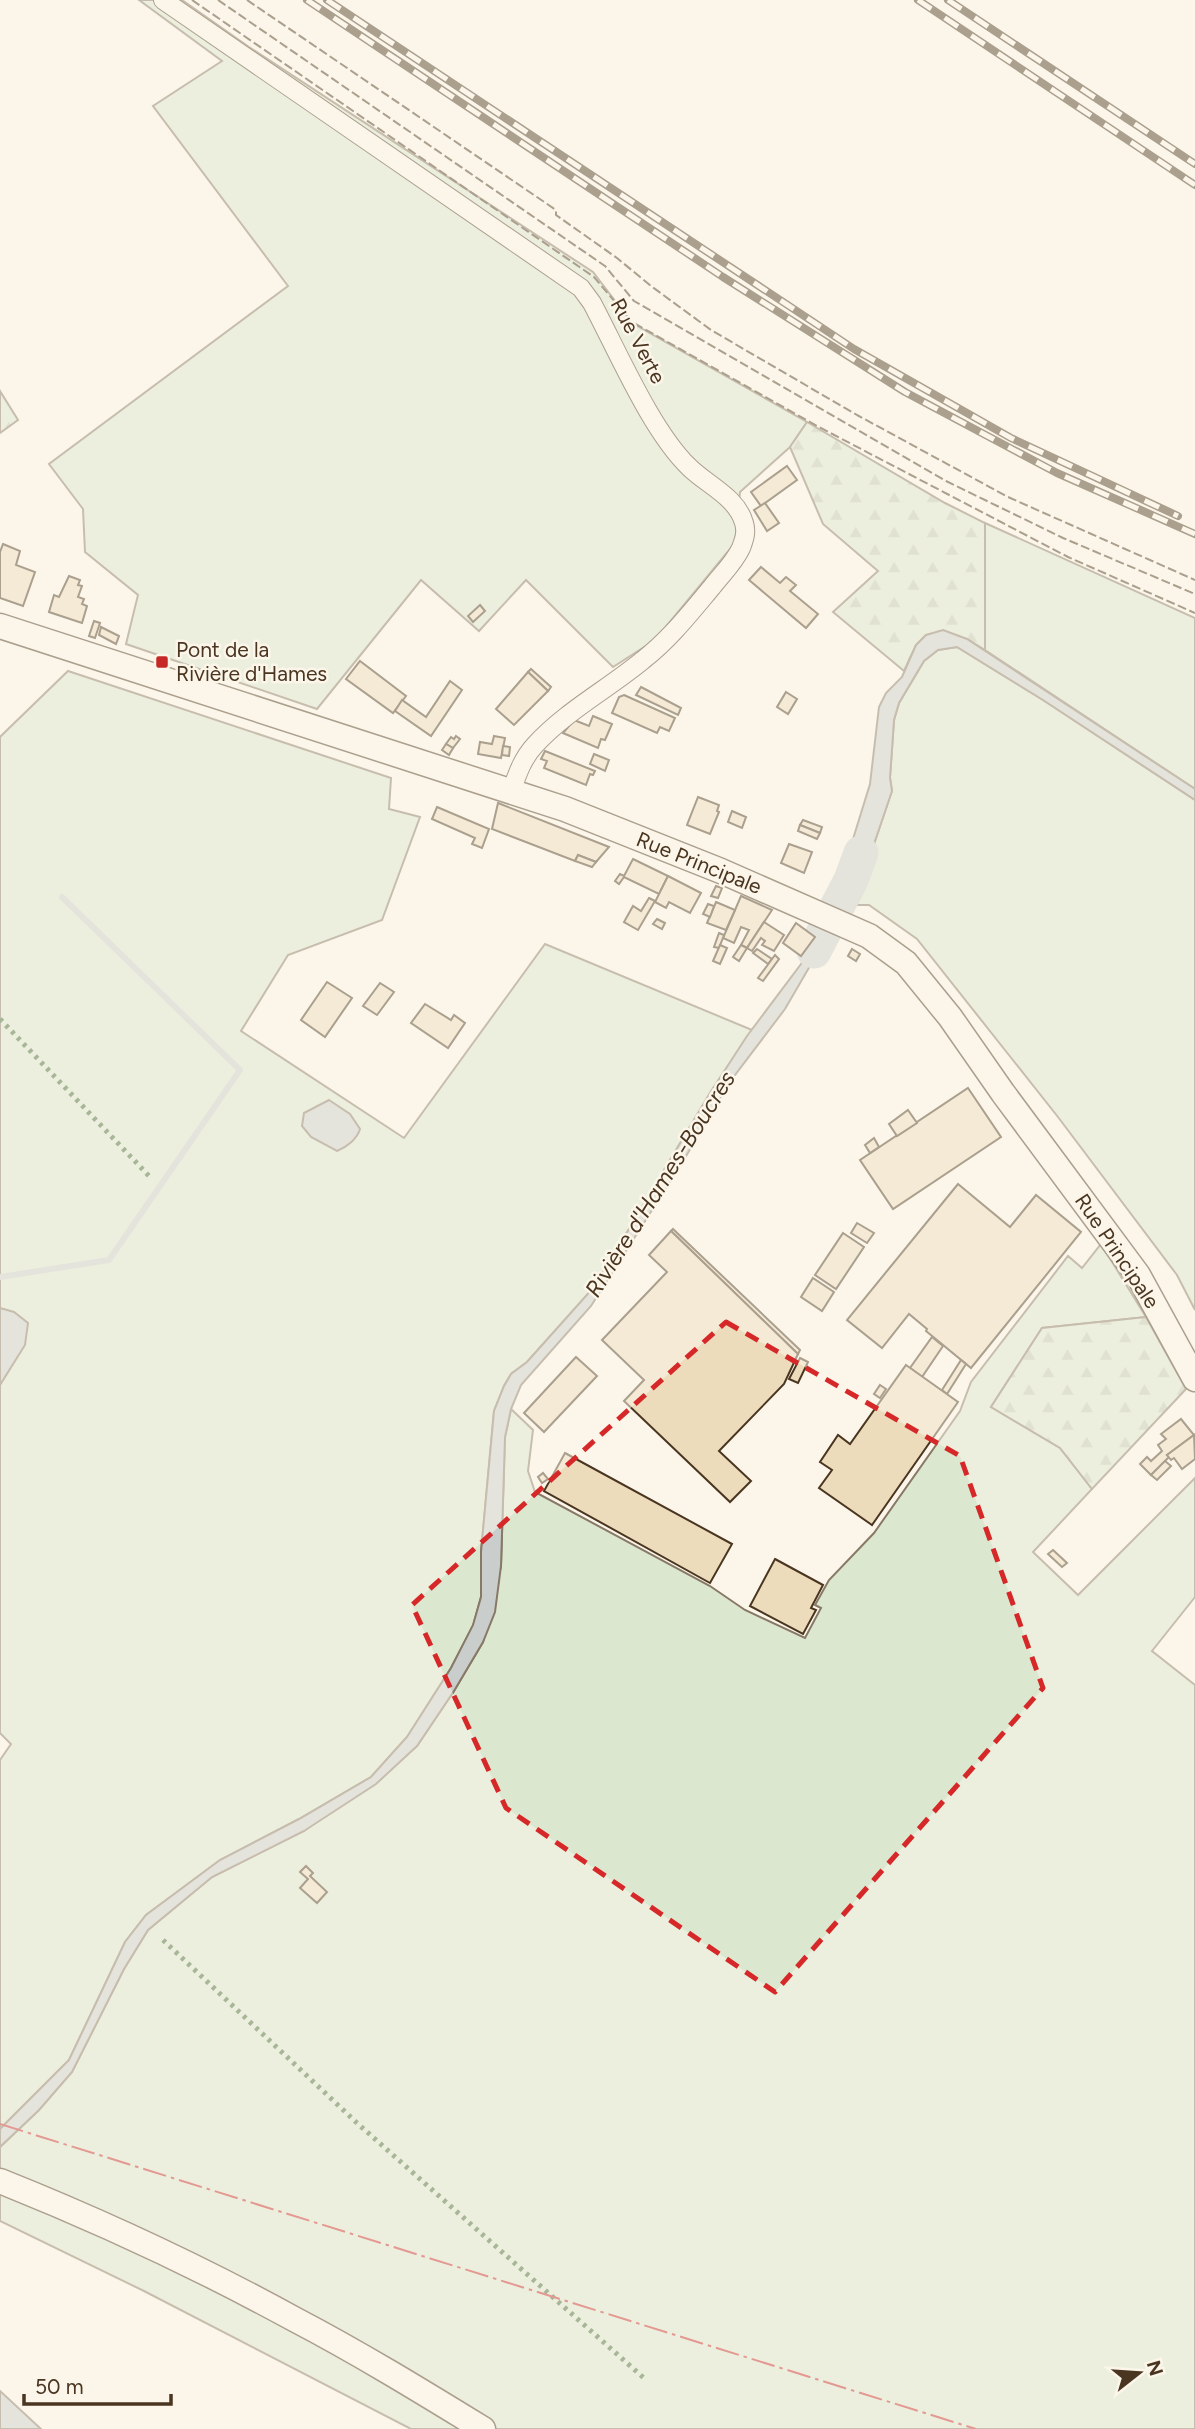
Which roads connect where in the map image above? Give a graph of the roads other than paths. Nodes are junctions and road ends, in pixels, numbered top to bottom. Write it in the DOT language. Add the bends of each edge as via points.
graph roads {
  1 [pos="163,0"];
  2 [pos="0,626"];
  3 [pos="512,792"];
  4 [pos="1195,1379"];
  5 [pos="0,2181"];
  6 [pos="483,2429"];
  1 -- 3 [label="street, Rue Verte" via="581,288 673,449 741,515 745,536 734,560 655,650 537,743 520,766"];
  2 -- 3 [label="street, Rue Principale"];
  3 -- 4 [label="street, Rue Principale" via="816,911 857,929 906,963 1138,1275"];
  5 -- 6 [label="street" via="236,2288"];
}
